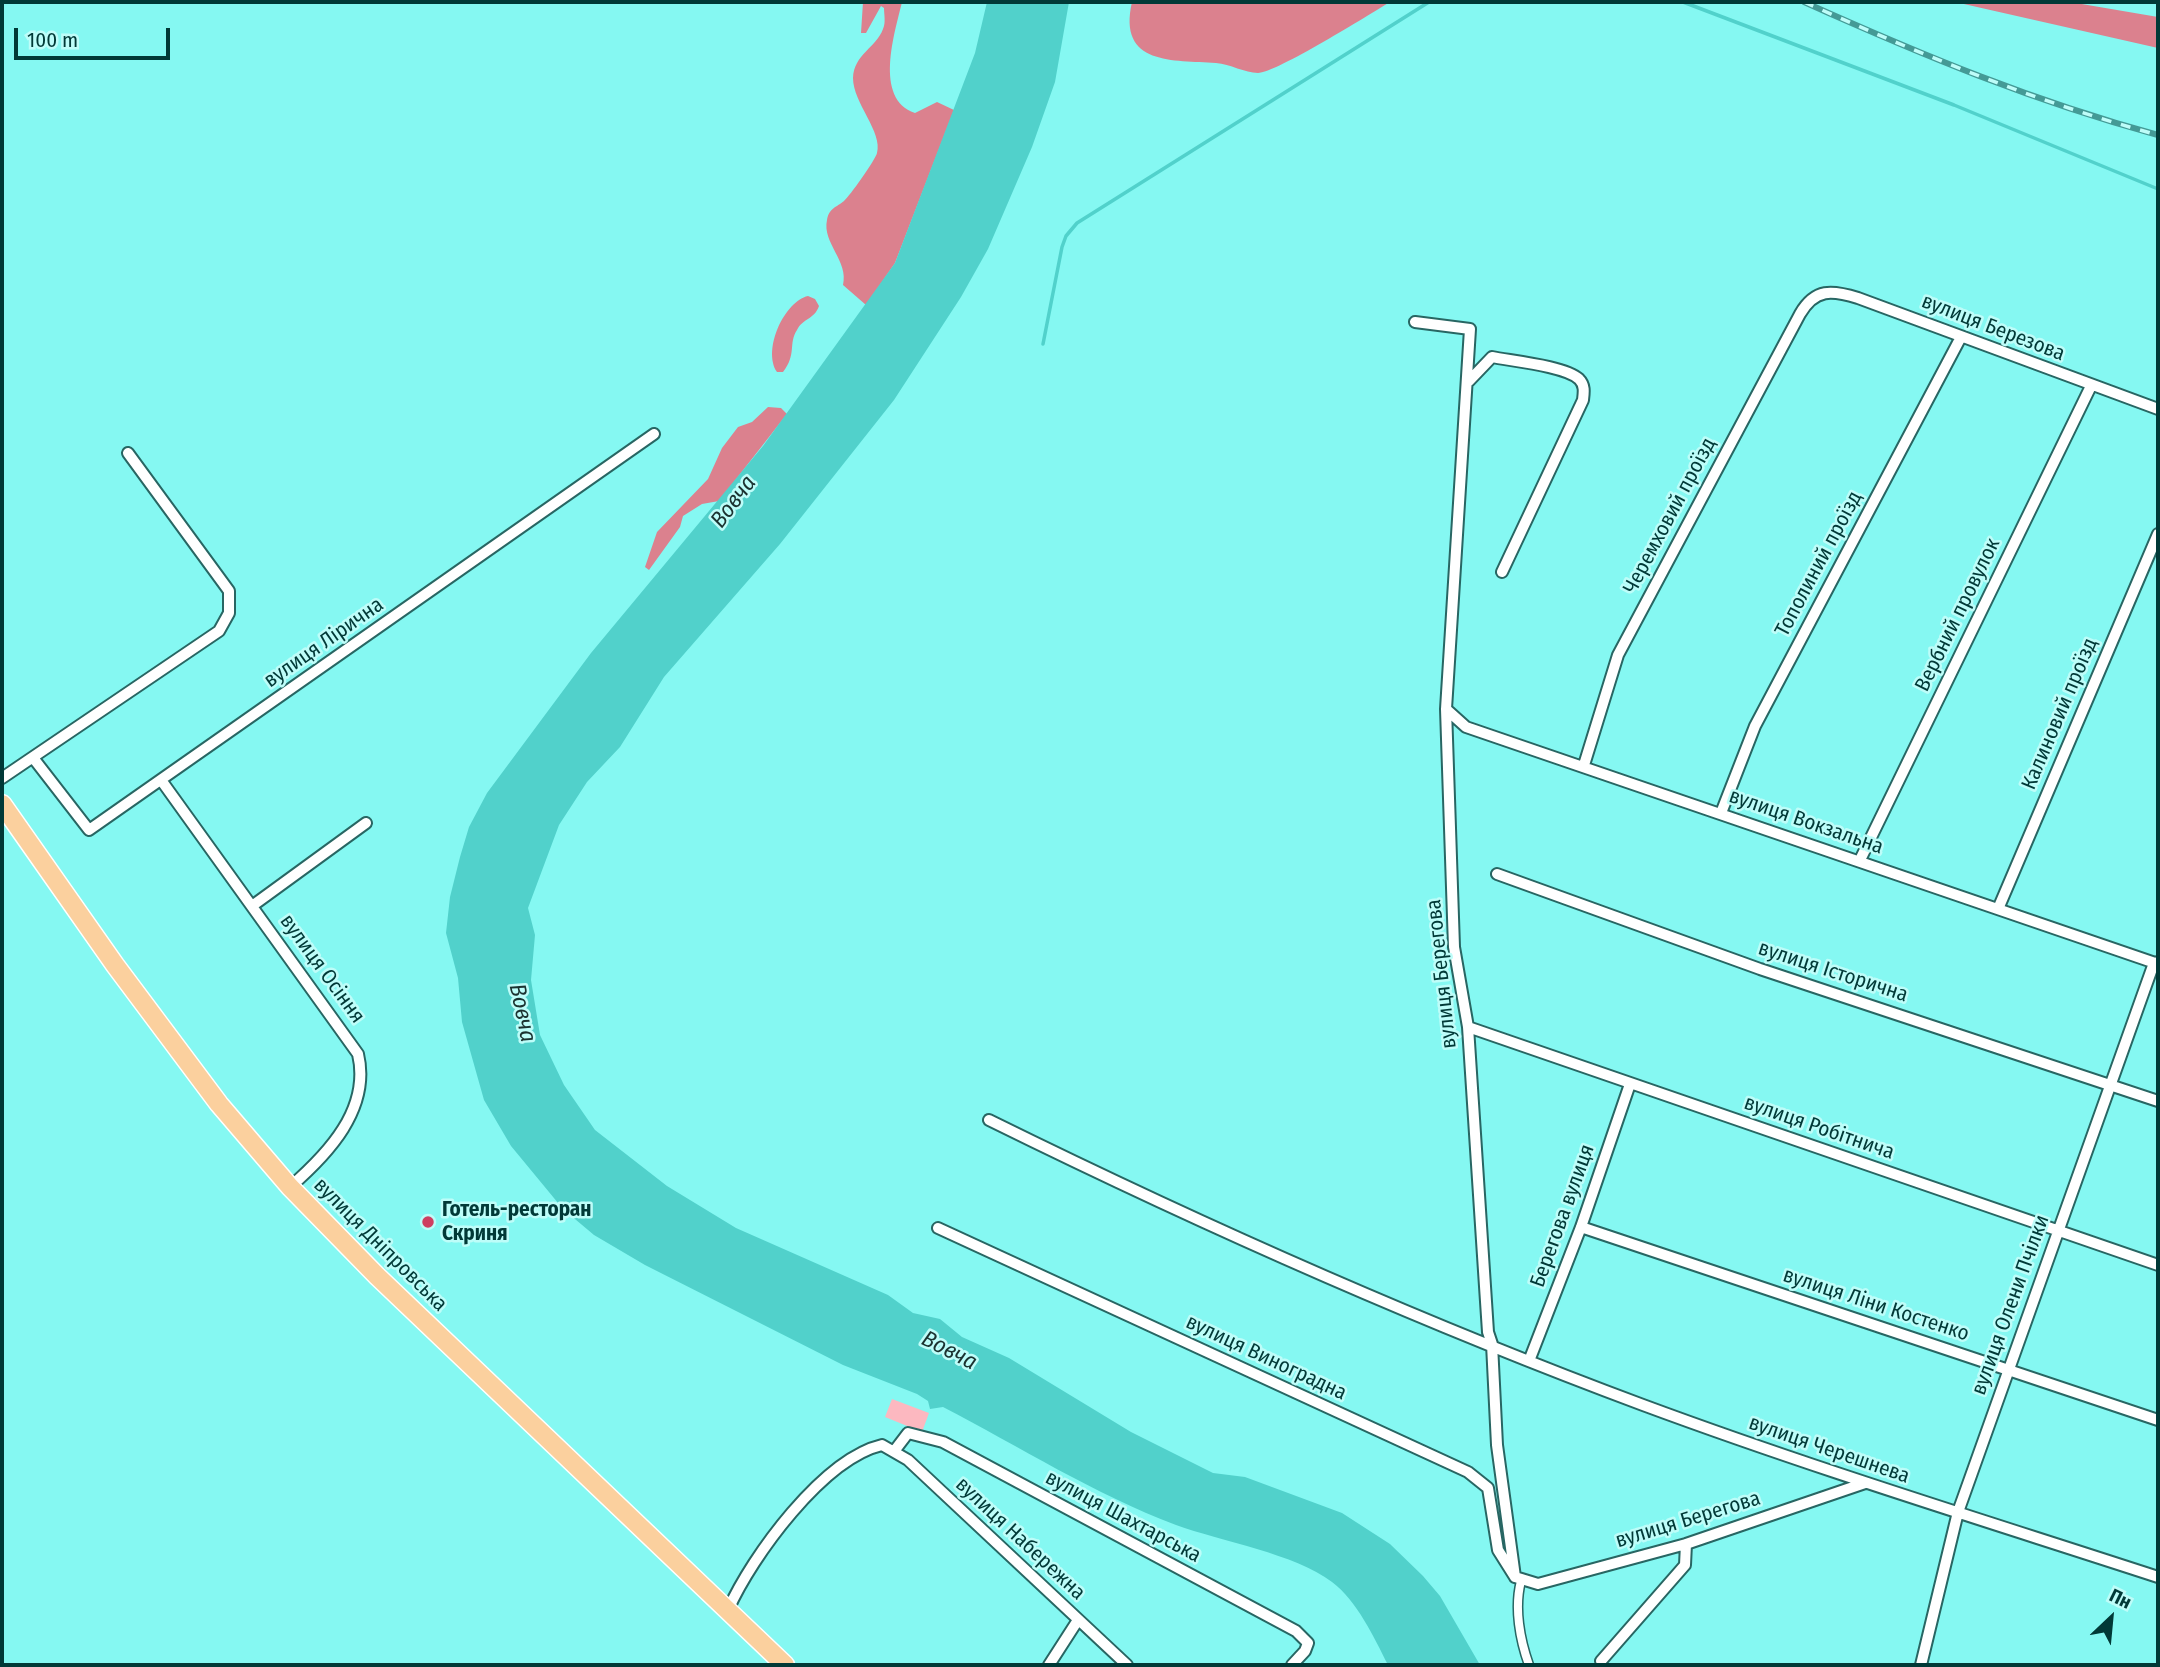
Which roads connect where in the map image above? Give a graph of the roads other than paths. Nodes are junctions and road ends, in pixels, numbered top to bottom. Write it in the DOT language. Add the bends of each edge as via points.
graph roads {
  1 [pos="1814,296"];
  2 [pos="1415,322"];
  3 [pos="1961,337"];
  4 [pos="1469,380"];
  5 [pos="2091,386"];
  6 [pos="2158,409"];
  7 [pos="654,434"];
  8 [pos="128,453"];
  9 [pos="2158,534"];
  10 [pos="1503,572"];
  11 [pos="1446,709"];
  12 [pos="34,759"];
  13 [pos="1584,765"];
  14 [pos="2,778"];
  15 [pos="161,780"];
  16 [pos="2,804"];
  17 [pos="1721,813"];
  18 [pos="366,822"];
  19 [pos="1860,860"];
  20 [pos="1497,874"];
  21 [pos="252,906"];
  22 [pos="1998,909"];
  23 [pos="2157,963"];
  24 [pos="1468,1027"];
  25 [pos="1630,1084"];
  26 [pos="2110,1085"];
  27 [pos="2158,1101"];
  28 [pos="989,1120"];
  29 [pos="290,1187"];
  30 [pos="1581,1227"];
  31 [pos="938,1228"];
  32 [pos="2060,1230"];
  33 [pos="2158,1265"];
  34 [pos="1492,1345"];
  35 [pos="1529,1361"];
  36 [pos="2007,1369"];
  37 [pos="2158,1420"];
  38 [pos="895,1450"];
  39 [pos="1865,1483"];
  40 [pos="1958,1512"];
  41 [pos="1686,1544"];
  42 [pos="2158,1577"];
  43 [pos="1518,1579"];
  44 [pos="728,1610"];
  45 [pos="1078,1620"];
  46 [pos="1601,1661"];
  47 [pos="785,1665"];
  48 [pos="1049,1665"];
  49 [pos="1127,1665"];
  50 [pos="1292,1665"];
  51 [pos="1529,1665"];
  52 [pos="1920,1665"];
  1 -- 3 [label="street, вулиця Березова" via="1838,292"];
  1 -- 13 [label="street, Черемховий проїзд" via="1800,314 1618,656"];
  2 -- 4 [label="street, вулиця Берегова" via="1470,329"];
  3 -- 5 [label="street, вулиця Березова"];
  3 -- 17 [label="street, Тополиний проїзд" via="1755,726"];
  4 -- 10 [label="street" via="1492,357 1553,369 1578,378 1584,388 1583,400"];
  4 -- 11 [label="street, вулиця Берегова"];
  5 -- 6 [label="street, вулиця Березова"];
  5 -- 19 [label="street, Вербний провулок"];
  7 -- 15 [label="street, вулиця Лірична"];
  8 -- 12 [label="street" via="229,591 229,613 219,631"];
  9 -- 22 [label="street, Калиновий проїзд"];
  11 -- 13 [label="street, вулиця Вокзальна" via="1466,727"];
  11 -- 24 [label="street, вулиця Берегова" via="1454,947"];
  12 -- 14 [label="street"];
  12 -- 15 [label="street, вулиця Лірична" via="89,830"];
  13 -- 17 [label="street, вулиця Вокзальна"];
  15 -- 21 [label="street, вулиця Осіння"];
  16 -- 29 [label="highway, вулиця Дніпровська" via="123,976 236,1125"];
  17 -- 19 [label="street, вулиця Вокзальна"];
  18 -- 21 [label="street"];
  19 -- 22 [label="street, вулиця Вокзальна"];
  20 -- 26 [label="street, вулиця Історична" via="1760,969"];
  21 -- 29 [label="street, вулиця Осіння" via="347,1035 362,1069 359,1091 337,1140"];
  22 -- 23 [label="street, вулиця Вокзальна"];
  23 -- 26 [label="street, вулиця Олени Пчілки"];
  24 -- 25 [label="street, вулиця Робітнича"];
  24 -- 34 [label="street, вулиця Берегова"];
  25 -- 30 [label="street, Берегова вулиця"];
  25 -- 32 [label="street, вулиця Робітнича"];
  26 -- 27 [label="street, вулиця Історична"];
  26 -- 32 [label="street, вулиця Олени Пчілки"];
  28 -- 34 [label="street" via="1327,1278"];
  29 -- 44 [label="highway, вулиця Дніпровська" via="387,1286"];
  30 -- 35 [label="street, Берегова вулиця"];
  30 -- 36 [label="street, вулиця Ліни Костенко"];
  31 -- 43 [label="street, вулиця Виноградна" via="1468,1472 1488,1489 1498,1550"];
  32 -- 33 [label="street, вулиця Робітнича"];
  32 -- 36 [label="street, вулиця Олени Пчілки"];
  34 -- 35 [label="street, вулиця Черешнева"];
  34 -- 43 [label="street, вулиця Берегова" via="1497,1445"];
  35 -- 39 [label="street, вулиця Черешнева"];
  36 -- 37 [label="street, вулиця Ліни Костенко"];
  36 -- 40 [label="street, вулиця Олени Пчілки"];
  38 -- 44 [label="street, вулиця Набережна" via="883,1445 856,1453 821,1482 750,1565"];
  38 -- 45 [label="street, вулиця Набережна"];
  38 -- 50 [label="street, вулиця Шахтарська" via="908,1433 943,1442 1284,1625 1308,1643"];
  39 -- 40 [label="street, вулиця Черешнева"];
  39 -- 41 [label="street, вулиця Берегова"];
  40 -- 42 [label="street, вулиця Черешнева"];
  40 -- 52 [label="street, вулиця Олени Пчілки"];
  41 -- 43 [label="street, вулиця Берегова" via="1538,1584"];
  41 -- 46 [label="street" via="1685,1565"];
  43 -- 51 [label="street, вулиця Берегова" via="1521,1644"];
  44 -- 47 [label="highway, вулиця Дніпровська"];
  45 -- 48 [label="street"];
  45 -- 49 [label="street, вулиця Набережна"];
}
